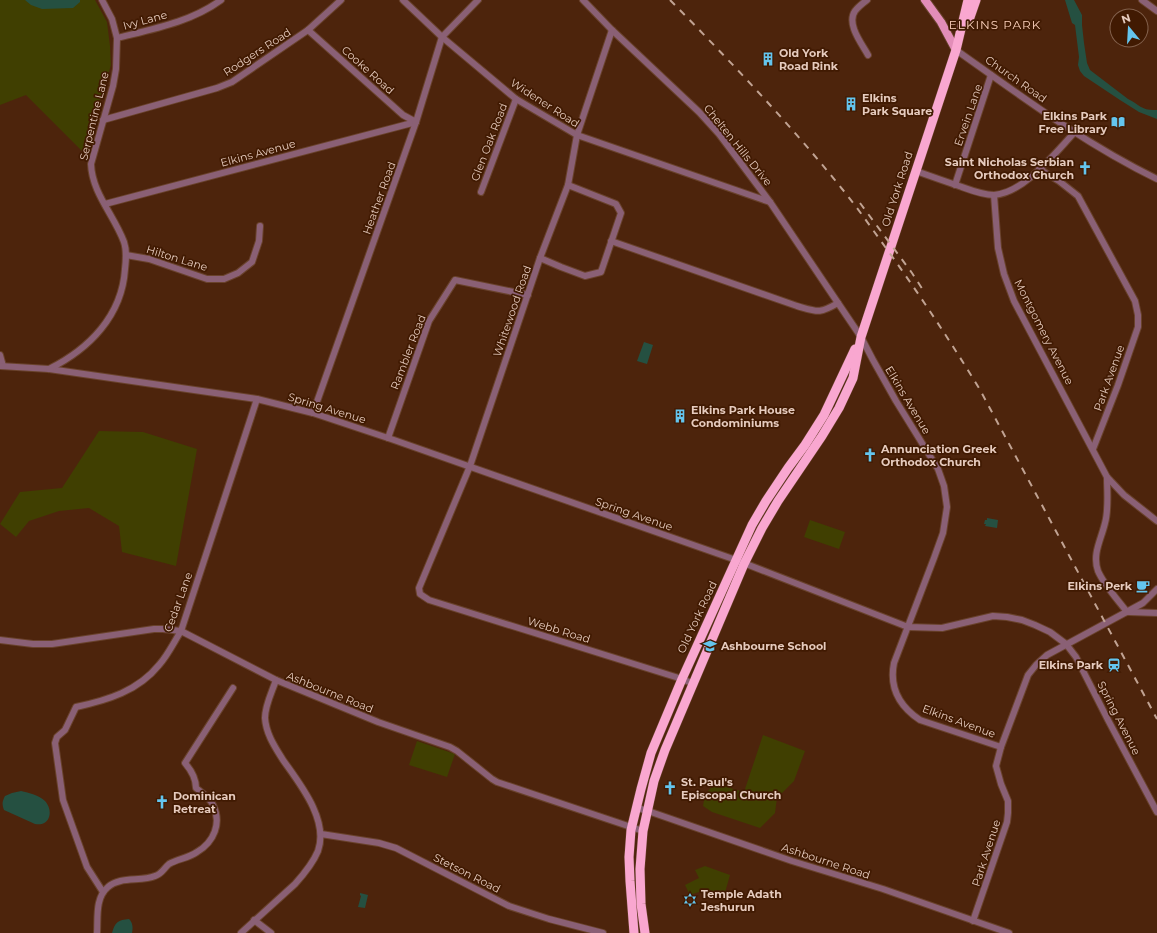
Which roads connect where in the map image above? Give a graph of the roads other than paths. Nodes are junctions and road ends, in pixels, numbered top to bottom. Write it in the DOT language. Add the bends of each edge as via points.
graph roads {
  1 [pos="102,0"];
  2 [pos="221,0"];
  3 [pos="341,0"];
  4 [pos="403,0"];
  5 [pos="478,0"];
  6 [pos="583,0"];
  7 [pos="867,0"];
  8 [pos="925,0"];
  9 [pos="968,0"];
  10 [pos="976,0"];
  11 [pos="1142,0"];
  12 [pos="1157,11"];
  13 [pos="308,30"];
  14 [pos="612,30"];
  15 [pos="442,37"];
  16 [pos="117,38"];
  17 [pos="956,50"];
  18 [pos="868,55"];
  19 [pos="992,75"];
  20 [pos="516,99"];
  21 [pos="103,120"];
  22 [pos="416,122"];
  23 [pos="1074,133"];
  24 [pos="577,135"];
  25 [pos="1039,169"];
  26 [pos="916,171"];
  27 [pos="1157,179"];
  28 [pos="568,184"];
  29 [pos="955,184"];
  30 [pos="481,192"];
  31 [pos="994,195"];
  32 [pos="770,202"];
  33 [pos="104,204"];
  34 [pos="260,226"];
  35 [pos="611,241"];
  36 [pos="126,255"];
  37 [pos="540,258"];
  38 [pos="528,295"];
  39 [pos="838,303"];
  40 [pos="861,337"];
  41 [pos="0,355"];
  42 [pos="1,366"];
  43 [pos="49,369"];
  44 [pos="257,399"];
  45 [pos="313,413"];
  46 [pos="388,438"];
  47 [pos="1093,449"];
  48 [pos="470,466"];
  49 [pos="1107,477"];
  50 [pos="1157,521"];
  51 [pos="740,562"];
  52 [pos="1157,589"];
  53 [pos="420,594"];
  54 [pos="1143,603"];
  55 [pos="1127,612"];
  56 [pos="1157,613"];
  57 [pos="908,627"];
  58 [pos="181,631"];
  59 [pos="0,640"];
  60 [pos="1066,644"];
  61 [pos="682,679"];
  62 [pos="276,680"];
  63 [pos="694,684"];
  64 [pos="234,688"];
  65 [pos="1001,747"];
  66 [pos="636,808"];
  67 [pos="648,811"];
  68 [pos="1157,812"];
  69 [pos="632,828"];
  70 [pos="643,831"];
  71 [pos="321,834"];
  72 [pos="103,892"];
  73 [pos="254,920"];
  74 [pos="973,921"];
  75 [pos="97,933"];
  76 [pos="241,933"];
  77 [pos="270,933"];
  78 [pos="603,933"];
  79 [pos="634,933"];
  80 [pos="645,933"];
  81 [pos="1009,933"];
  1 -- 16 [label="street, Serpentine Lane" via="112,19"];
  2 -- 16 [label="street, Ivy Lane" via="204,11 182,20"];
  3 -- 13 [label="street, Rodgers Road"];
  4 -- 15 [label="street, Widener Road"];
  5 -- 15 [label="street, Heather Road"];
  6 -- 14 [label="street, Chelten Hills Drive"];
  7 -- 18 [label="street" via="855,12 853,19 855,32"];
  8 -- 17 [label="main road, Church Road" via="941,22"];
  9 -- 17 [label="highway, Old York Road"];
  10 -- 17 [label="highway, Old York Road"];
  11 -- 12 [label="street"];
  13 -- 21 [label="street, Rodgers Road" via="232,82"];
  13 -- 22 [label="street, Cooke Road" via="403,116"];
  14 -- 24 [label="street, Whitewood Road"];
  14 -- 32 [label="street, Chelten Hills Drive" via="699,112 719,134"];
  15 -- 20 [label="street, Widener Road"];
  15 -- 22 [label="street, Heather Road"];
  16 -- 21 [label="street, Serpentine Lane" via="116,69"];
  17 -- 19 [label="street, Church Road"];
  17 -- 26 [label="highway, Old York Road"];
  19 -- 23 [label="street, Church Road"];
  19 -- 29 [label="street, Ervein Lane"];
  20 -- 24 [label="street, Widener Road"];
  20 -- 30 [label="street, Glen Oak Road"];
  21 -- 33 [label="street, Serpentine Lane" via="90,164 94,183"];
  22 -- 33 [label="street, Elkins Avenue"];
  22 -- 45 [label="street, Heather Road"];
  23 -- 25 [label="street"];
  23 -- 27 [label="street, Church Road" via="1125,164"];
  24 -- 28 [label="street, Whitewood Road"];
  24 -- 32 [label="street, Widener Road"];
  25 -- 31 [label="street" via="1022,185"];
  25 -- 47 [label="street, Park Avenue" via="1078,196 1135,301 1138,315 1138,327"];
  26 -- 29 [label="street"];
  26 -- 40 [label="highway, Old York Road"];
  28 -- 35 [label="street" via="616,204 621,213"];
  28 -- 37 [label="street, Whitewood Road"];
  29 -- 31 [label="street"];
  31 -- 47 [label="street, Montgomery Avenue" via="998,248 1014,301"];
  32 -- 39 [label="street, Chelten Hills Drive"];
  33 -- 36 [label="street, Serpentine Lane" via="124,242"];
  34 -- 36 [label="street, Hilton Lane" via="259,241 252,262 238,274 224,279 207,279 149,259"];
  35 -- 37 [label="street" via="601,272 585,276"];
  35 -- 39 [label="street" via="797,306 825,311"];
  36 -- 43 [label="street, Serpentine Lane" via="125,276 109,319 83,347"];
  37 -- 38 [label="street, Whitewood Road"];
  38 -- 46 [label="street, Rambler Road" via="455,280 429,321"];
  38 -- 48 [label="street, Whitewood Road"];
  39 -- 40 [label="street, Elkins Avenue"];
  40 -- 51 [label="highway, Old York Road" via="853,378 839,408"];
  40 -- 57 [label="street, Elkins Avenue" via="896,401 938,469 944,486 947,507 943,533"];
  41 -- 42 [label="street"];
  42 -- 43 [label="street, Spring Avenue"];
  43 -- 44 [label="street, Spring Avenue"];
  44 -- 45 [label="street, Spring Avenue"];
  44 -- 58 [label="street, Cedar Lane"];
  45 -- 46 [label="street, Spring Avenue"];
  46 -- 48 [label="street, Spring Avenue"];
  47 -- 49 [label="street"];
  48 -- 51 [label="street, Spring Avenue"];
  48 -- 53 [label="street, Whitewood Road" via="420,582"];
  49 -- 50 [label="street" via="1124,496"];
  49 -- 55 [label="street" via="1105,523 1096,552 1096,564 1103,580"];
  51 -- 57 [label="street, Spring Avenue"];
  51 -- 61 [label="highway, Old York Road"];
  51 -- 63 [label="highway, Old York Road"];
  52 -- 54 [label="street, Park Avenue"];
  53 -- 61 [label="street, Webb Road" via="429,600"];
  54 -- 55 [label="street, Park Avenue"];
  54 -- 56 [label="street"];
  55 -- 56 [label="street"];
  55 -- 60 [label="street, Park Avenue"];
  57 -- 60 [label="street, Spring Avenue" via="942,628 993,616 1007,617 1035,624"];
  57 -- 65 [label="street, Elkins Avenue" via="892,672 892,682 904,707 920,720"];
  58 -- 59 [label="street, Ashbourne Road" via="154,629 52,644"];
  58 -- 62 [label="street, Ashbourne Road"];
  58 -- 72 [label="street, Cedar Lane" via="160,664 146,679 125,692 76,707 65,730 57,737 55,743 63,800 88,867"];
  60 -- 65 [label="street, Park Avenue" via="1047,655 1028,675"];
  60 -- 68 [label="street, Spring Avenue" via="1076,657"];
  61 -- 63 [label="street, Webb Road"];
  61 -- 66 [label="highway, Old York Road" via="651,752"];
  62 -- 69 [label="street, Ashbourne Road" via="378,722 450,747 497,782"];
  62 -- 71 [label="street" via="266,710 268,732 274,746 310,800"];
  63 -- 67 [label="highway, Old York Road" via="654,781"];
  64 -- 72 [label="street" via="185,763 192,770 196,788 213,805 217,824 212,839 199,852 168,865 156,876 119,881"];
  65 -- 74 [label="street, Park Avenue" via="996,766 1008,801 1007,822"];
  66 -- 67 [label="street, Ashbourne Road"];
  66 -- 69 [label="highway, Old York Road"];
  67 -- 70 [label="highway, Old York Road"];
  67 -- 74 [label="street, Ashbourne Road" via="792,862"];
  69 -- 70 [label="street, Ashbourne Road"];
  69 -- 79 [label="highway, Old York Road" via="629,857"];
  70 -- 80 [label="highway, Old York Road" via="640,870"];
  71 -- 73 [label="street" via="318,851 307,870"];
  71 -- 78 [label="street, Stetson Road" via="396,848 509,906"];
  72 -- 75 [label="street" via="98,904"];
  73 -- 76 [label="street"];
  73 -- 77 [label="street"];
  74 -- 81 [label="street, Ashbourne Road"];
}
